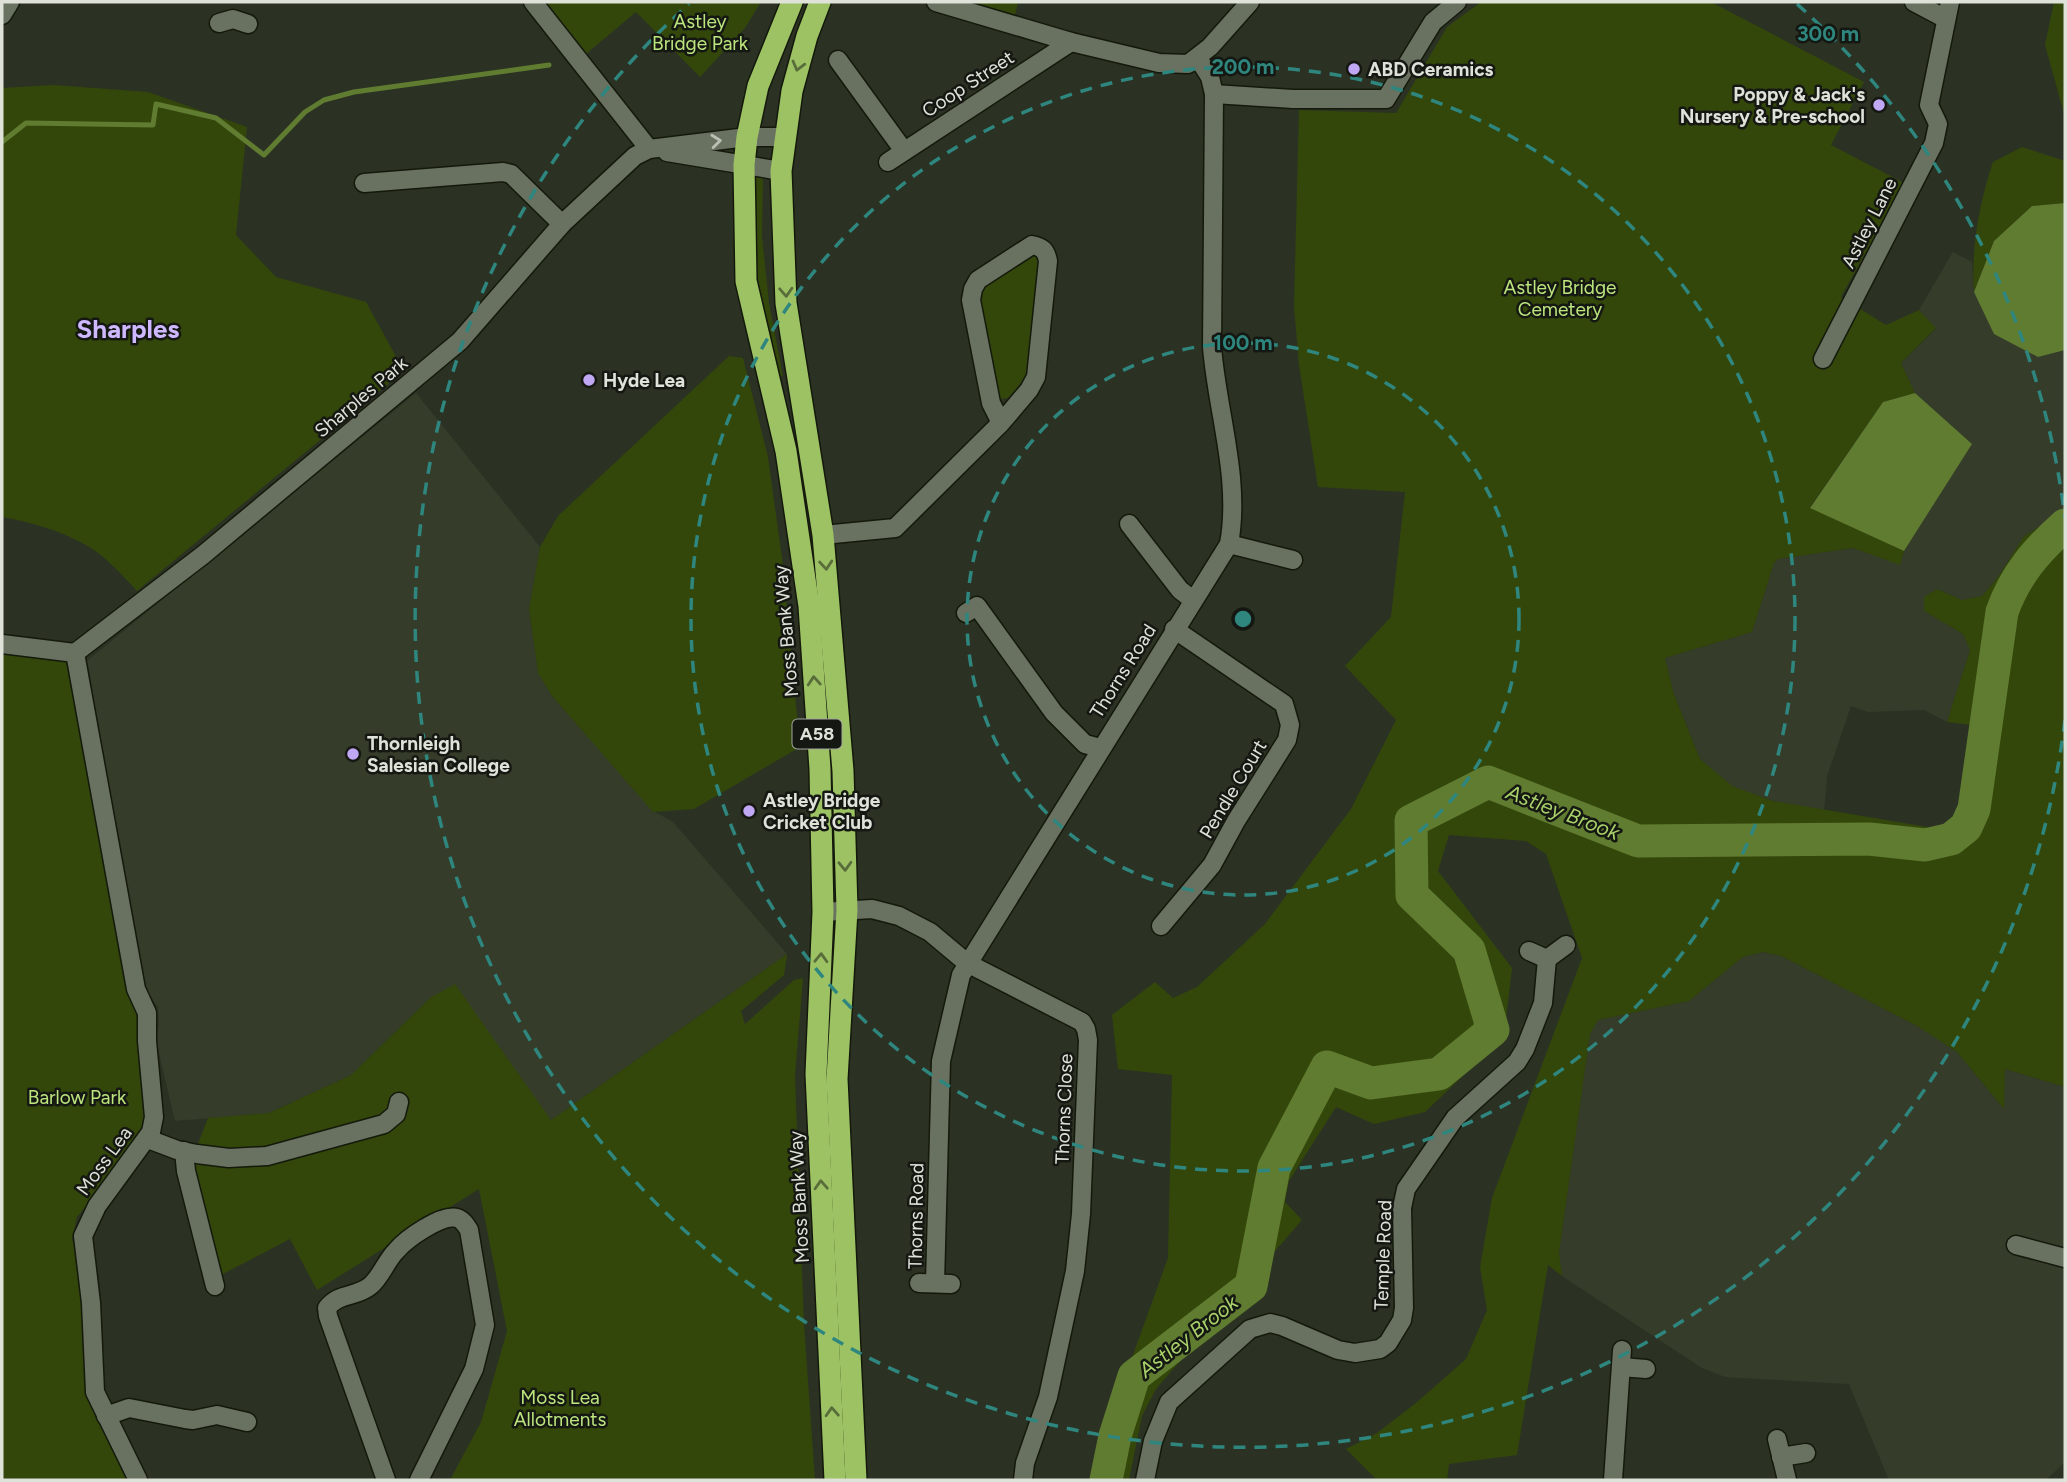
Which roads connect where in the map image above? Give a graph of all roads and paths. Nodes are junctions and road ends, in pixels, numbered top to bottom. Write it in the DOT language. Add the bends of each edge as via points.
graph roads {
  1 [pos="10,2"];
  2 [pos="533,2"];
  3 [pos="792,2"];
  4 [pos="820,2"];
  5 [pos="936,2"];
  6 [pos="1250,2"];
  7 [pos="1457,2"];
  8 [pos="1914,2"];
  9 [pos="1948,10"];
  10 [pos="2,15"];
  11 [pos="1071,42"];
  12 [pos="838,60"];
  13 [pos="1193,61"];
  14 [pos="1213,94"];
  15 [pos="747,137"];
  16 [pos="784,137"];
  17 [pos="649,149"];
  18 [pos="904,151"];
  19 [pos="888,162"];
  20 [pos="744,165"];
  21 [pos="780,171"];
  22 [pos="364,183"];
  23 [pos="562,224"];
  24 [pos="1823,359"];
  25 [pos="1001,422"];
  26 [pos="1129,524"];
  27 [pos="823,535"];
  28 [pos="1229,544"];
  29 [pos="1293,561"];
  30 [pos="1193,600"];
  31 [pos="966,613"];
  32 [pos="1174,629"];
  33 [pos="2,644"];
  34 [pos="75,653"];
  35 [pos="1100,748"];
  36 [pos="847,910"];
  37 [pos="823,912"];
  38 [pos="1161,926"];
  39 [pos="1566,945"];
  40 [pos="1529,951"];
  41 [pos="1547,959"];
  42 [pos="967,963"];
  43 [pos="399,1102"];
  44 [pos="148,1139"];
  45 [pos="184,1151"];
  46 [pos="2016,1245"];
  47 [pos="2065,1258"];
  48 [pos="935,1283"];
  49 [pos="215,1286"];
  50 [pos="1646,1370"];
  51 [pos="106,1416"];
  52 [pos="247,1422"];
  53 [pos="1777,1439"];
  54 [pos="1807,1453"];
  55 [pos="1781,1457"];
  56 [pos="138,1480"];
  57 [pos="386,1480"];
  58 [pos="419,1480"];
  59 [pos="835,1480"];
  60 [pos="856,1480"];
  61 [pos="1023,1480"];
  62 [pos="1146,1480"];
  63 [pos="1613,1480"];
  64 [pos="1787,1480"];
  1 -- 10 [label="street"];
  2 -- 17 [label="street"];
  3 -- 15 [label="highway, Moss Bank Way / A58" via="758,86"];
  4 -- 16 [label="highway, A58, one-way" via="792,91"];
  5 -- 11 [label="street"];
  6 -- 13 [label="street"];
  7 -- 14 [label="street" via="1433,22 1386,99"];
  8 -- 9 [label="street"];
  9 -- 24 [label="street, Astley Lane" via="1929,105 1938,124 1934,144"];
  11 -- 13 [label="street" via="1160,63"];
  11 -- 18 [label="street, Coop Street"];
  12 -- 18 [label="street"];
  13 -- 14 [label="street, Thorns Road" via="1210,77"];
  14 -- 28 [label="street, Thorns Road" via="1212,347 1230,471"];
  15 -- 16 [label="street"];
  17 -- 15 [label="street, one-way"];
  15 -- 20 [label="highway, Moss Bank Way / A58"];
  16 -- 21 [label="highway, A58"];
  17 -- 20 [label="street"];
  17 -- 23 [label="street, Sharples Park" via="635,156"];
  18 -- 19 [label="street, Coop Street"];
  20 -- 21 [label="street"];
  37 -- 20 [label="highway, Moss Bank Way / A58, one-way" via="820,769 809,606 786,451 746,281"];
  21 -- 27 [label="highway, A58, one-way" via="786,303"];
  22 -- 23 [label="street" via="503,172 511,174"];
  23 -- 34 [label="street, Sharples Park" via="460,341 203,555"];
  25 -- 25 [label="street" via="1036,377 1048,261 1046,252 1032,245 978,280 972,289 991,403"];
  25 -- 27 [label="street" via="895,528"];
  26 -- 30 [label="street" via="1180,590"];
  27 -- 36 [label="highway, A58, one-way" via="842,771"];
  28 -- 29 [label="street"];
  28 -- 30 [label="street, Thorns Road"];
  30 -- 32 [label="street, Thorns Road"];
  31 -- 35 [label="street" via="977,606 1054,713 1085,744"];
  32 -- 35 [label="street, Thorns Road"];
  32 -- 38 [label="street, Pendle Court" via="1284,704 1290,725 1287,740 1212,865"];
  33 -- 34 [label="street"];
  34 -- 44 [label="street, Moss Lea" via="136,989 148,1013 154,1117"];
  35 -- 42 [label="street, Thorns Road"];
  36 -- 37 [label="street, Thorns Close"];
  36 -- 42 [label="street, Thorns Close" via="872,909 899,916 930,932"];
  36 -- 60 [label="highway, A58" via="837,1079"];
  59 -- 37 [label="highway, Moss Bank Way / A58, one-way" via="816,1074"];
  39 -- 41 [label="street"];
  40 -- 41 [label="street"];
  41 -- 62 [label="street, Temple Road" via="1543,1003 1521,1056 1455,1118 1406,1189 1402,1208 1404,1308 1388,1343 1355,1353 1282,1326 1250,1329 1169,1402 1153,1441"];
  42 -- 48 [label="street, Thorns Road" via="941,1061"];
  42 -- 61 [label="street, Thorns Close" via="1082,1021 1088,1040 1075,1271 1048,1397"];
  43 -- 45 [label="street" via="396,1114 384,1124 267,1156 229,1158"];
  44 -- 45 [label="street"];
  44 -- 51 [label="street, Moss Lea" via="97,1206 82,1236 91,1303 94,1392"];
  45 -- 49 [label="street"];
  46 -- 47 [label="street"];
  50 -- 63 [label="street" via="1622,1359"];
  51 -- 52 [label="street" via="129,1408 193,1420 217,1415"];
  51 -- 56 [label="street, Moss Lea"];
  53 -- 55 [label="street"];
  54 -- 55 [label="street"];
  55 -- 64 [label="street"];
  57 -- 58 [label="street" via="327,1308 339,1297 374,1283 415,1233 457,1218 469,1230 485,1325 474,1368"];
}
